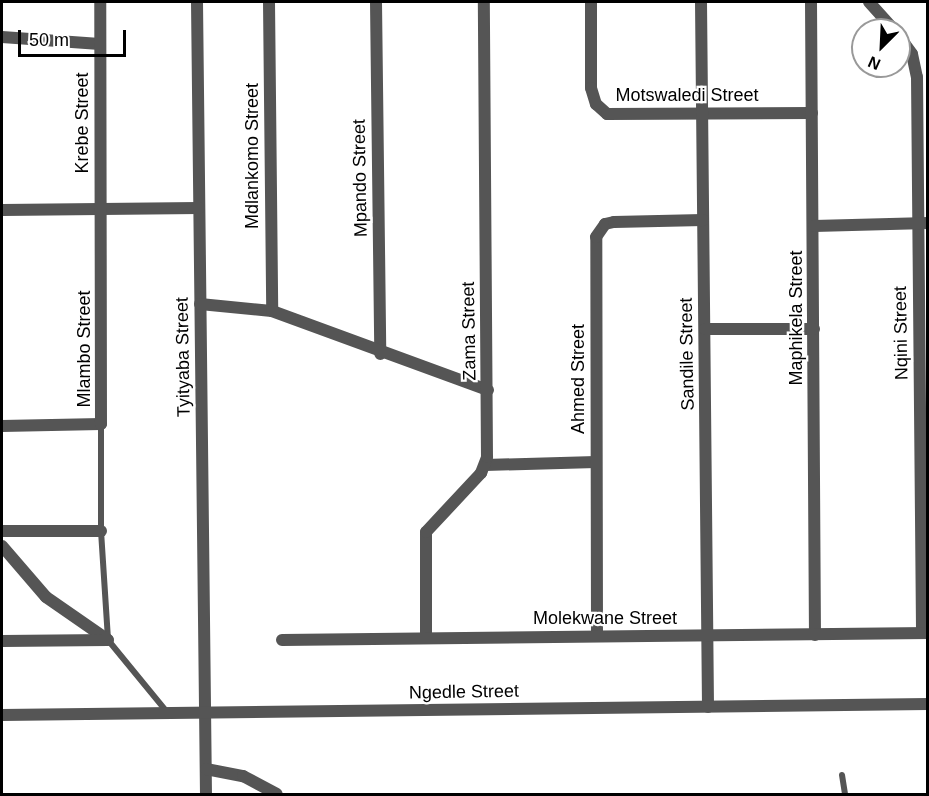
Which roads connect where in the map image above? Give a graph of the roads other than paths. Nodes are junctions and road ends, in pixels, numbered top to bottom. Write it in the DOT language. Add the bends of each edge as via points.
graph roads {
  1 [pos="100,2"];
  2 [pos="197,2"];
  3 [pos="269,2"];
  4 [pos="376,2"];
  5 [pos="484,2"];
  6 [pos="591,2"];
  7 [pos="701,2"];
  8 [pos="811,2"];
  9 [pos="870,2"];
  10 [pos="884,18"];
  11 [pos="2,37"];
  12 [pos="100,44"];
  13 [pos="911,53"];
  14 [pos="812,113"];
  15 [pos="703,114"];
  16 [pos="199,208"];
  17 [pos="101,209"];
  18 [pos="2,210"];
  19 [pos="703,220"];
  20 [pos="922,223"];
  21 [pos="814,226"];
  22 [pos="200,304"];
  23 [pos="272,311"];
  24 [pos="705,328"];
  25 [pos="814,329"];
  26 [pos="380,354"];
  27 [pos="488,390"];
  28 [pos="101,424"];
  29 [pos="2,426"];
  30 [pos="596,462"];
  31 [pos="485,465"];
  32 [pos="2,531"];
  33 [pos="101,531"];
  34 [pos="925,532"];
  35 [pos="2,546"];
  36 [pos="925,633"];
  37 [pos="597,635"];
  38 [pos="816,635"];
  39 [pos="709,636"];
  40 [pos="426,638"];
  41 [pos="2,640"];
  42 [pos="108,640"];
  43 [pos="282,640"];
  44 [pos="927,704"];
  45 [pos="708,707"];
  46 [pos="206,712"];
  47 [pos="167,713"];
  48 [pos="2,715"];
  49 [pos="206,769"];
  50 [pos="842,776"];
  51 [pos="206,795"];
  52 [pos="277,795"];
  53 [pos="845,795"];
  1 -- 12 [label="street, Krebe Street"];
  2 -- 16 [label="street, Tyityaba Street"];
  3 -- 23 [label="street, Mdlankomo Street"];
  4 -- 26 [label="street, Mpando Street"];
  5 -- 27 [label="street, Zama Street"];
  6 -- 15 [label="street, Motswaledi Street" via="591,88 601,109 616,115"];
  7 -- 15 [label="street, Sandile Street"];
  8 -- 14 [label="street, Maphikela Street"];
  9 -- 10 [label="street"];
  11 -- 12 [label="street"];
  12 -- 17 [label="street, Krebe Street"];
  13 -- 20 [label="street, Nqini Street" via="917,77"];
  14 -- 15 [label="street, Motswaledi Street"];
  14 -- 21 [label="street, Maphikela Street"];
  15 -- 19 [label="street, Sandile Street"];
  16 -- 17 [label="street"];
  16 -- 22 [label="street, Tyityaba Street"];
  17 -- 18 [label="street"];
  17 -- 28 [label="street, Mlambo Street"];
  19 -- 24 [label="street, Sandile Street"];
  19 -- 30 [label="street, Ahmed Street" via="614,222 605,224 596,237"];
  20 -- 21 [label="street"];
  20 -- 34 [label="street, Nqini Street"];
  21 -- 25 [label="street, Maphikela Street"];
  22 -- 23 [label="street"];
  22 -- 46 [label="street, Tyityaba Street"];
  23 -- 26 [label="street"];
  24 -- 25 [label="street"];
  24 -- 39 [label="street, Sandile Street"];
  25 -- 38 [label="street, Maphikela Street"];
  26 -- 27 [label="street"];
  27 -- 31 [label="street, Zama Street"];
  28 -- 29 [label="street, Mlambo Street"];
  28 -- 33 [label="lane"];
  30 -- 31 [label="street"];
  30 -- 37 [label="street, Ahmed Street"];
  31 -- 40 [label="street" via="426,532"];
  32 -- 33 [label="street"];
  33 -- 42 [label="lane"];
  34 -- 36 [label="street, Nqini Street"];
  35 -- 42 [label="street" via="46,597"];
  36 -- 38 [label="street, Molekwane Street"];
  37 -- 39 [label="street, Molekwane Street"];
  37 -- 40 [label="street, Molekwane Street"];
  38 -- 39 [label="street, Molekwane Street"];
  39 -- 45 [label="street, Sandile Street"];
  40 -- 43 [label="street, Molekwane Street"];
  41 -- 42 [label="street"];
  42 -- 47 [label="lane"];
  44 -- 45 [label="street, Ngedle Street"];
  45 -- 46 [label="street, Ngedle Street"];
  46 -- 47 [label="street, Ngedle Street"];
  46 -- 49 [label="street, Tyityaba Street"];
  47 -- 48 [label="street, Ngedle Street"];
  49 -- 51 [label="street, Tyityaba Street"];
  49 -- 52 [label="street" via="243,776"];
  50 -- 53 [label="lane"];
}
